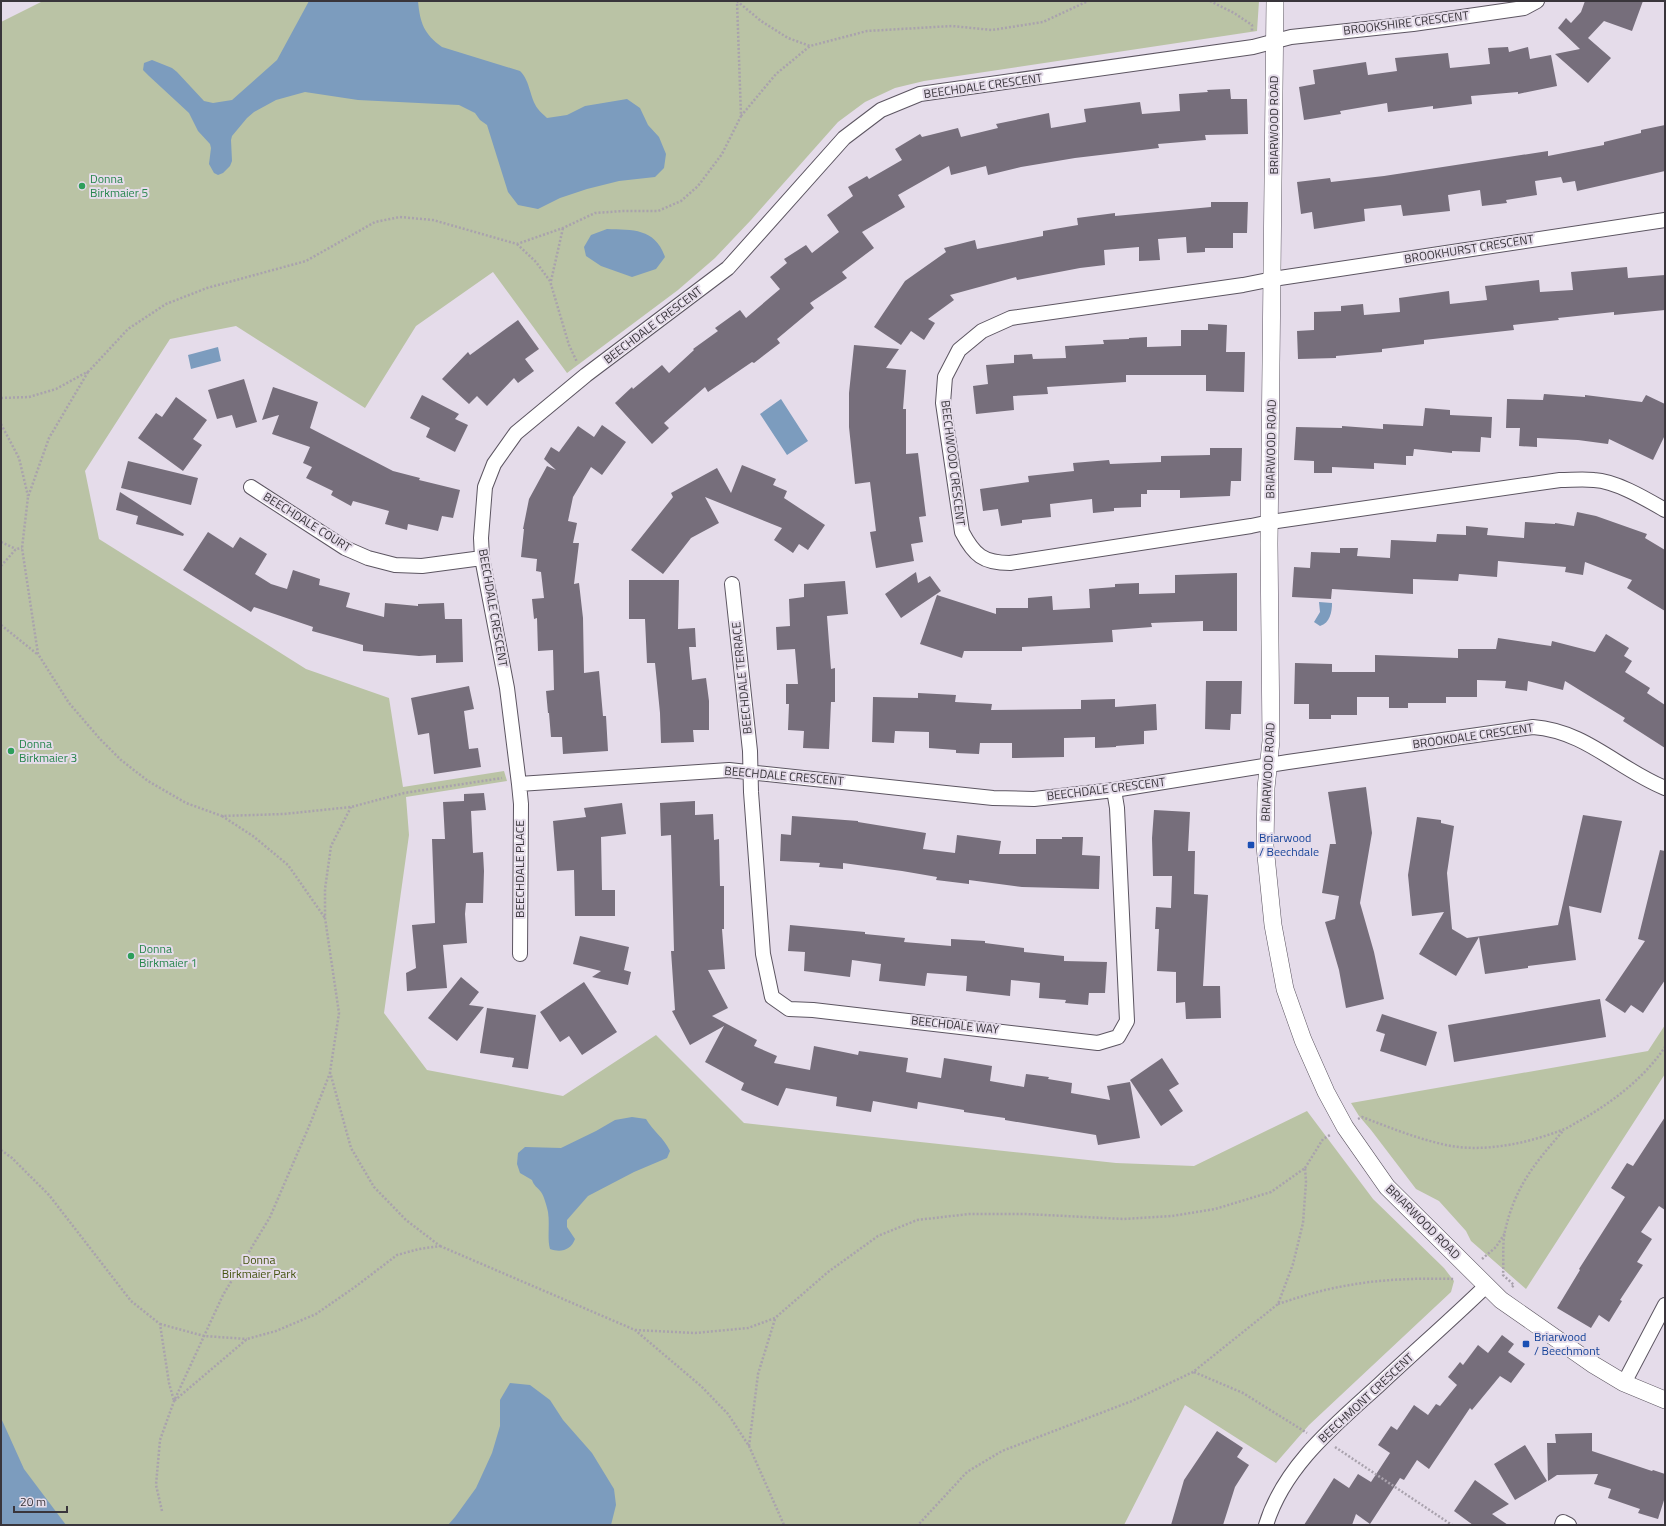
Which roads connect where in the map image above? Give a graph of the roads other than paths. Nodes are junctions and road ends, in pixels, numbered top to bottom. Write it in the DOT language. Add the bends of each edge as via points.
graph roads {
  1 [pos="1275,1"];
  2 [pos="1537,1"];
  3 [pos="1275,42"];
  4 [pos="1665,220"];
  5 [pos="1273,279"];
  6 [pos="251,487"];
  7 [pos="1665,510"];
  8 [pos="1270,522"];
  9 [pos="482,558"];
  10 [pos="732,584"];
  11 [pos="1268,765"];
  12 [pos="750,771"];
  13 [pos="519,784"];
  14 [pos="1665,788"];
  15 [pos="1114,790"];
  16 [pos="520,954"];
  17 [pos="1486,1286"];
  18 [pos="1665,1305"];
  19 [pos="1624,1383"];
  20 [pos="1665,1400"];
  21 [pos="1266,1525"];
  22 [pos="1562,1525"];
  23 [pos="1569,1525"];
  1 -- 3 [label="street, BRIARWOOD ROAD"];
  2 -- 3 [label="street, BROOKSHIRE CRESCENT" via="1524,8 1413,24 1291,37"];
  3 -- 5 [label="street, BRIARWOOD ROAD"];
  3 -- 9 [label="street, BEECHDALE CRESCENT" via="920,94 881,110 844,138 728,268 586,375 516,433 494,464 485,487"];
  4 -- 5 [label="street, BROOKHURST CRESCENT"];
  5 -- 8 [label="street, BRIARWOOD ROAD"];
  5 -- 8 [label="street, BEECHWOOD CRESCENT" via="1011,318 982,331 959,350 945,377 943,403 962,532 971,548 980,556 996,562 1017,561"];
  6 -- 9 [label="street, BEECHDALE COURT" via="345,548 368,558 395,565 422,566"];
  7 -- 8 [label="street" via="1627,489 1596,480 1560,480"];
  8 -- 11 [label="street, BRIARWOOD ROAD" via="1271,741"];
  9 -- 13 [label="street, BEECHDALE CRESCENT" via="507,688"];
  10 -- 12 [label="street, BEECHDALE TERRACE"];
  11 -- 14 [label="street, BROOKDALE CRESCENT" via="1533,727 1548,728 1586,742"];
  11 -- 15 [label="street, BEECHDALE CRESCENT"];
  11 -- 17 [label="street, BRIARWOOD ROAD" via="1265,846 1273,925 1285,989 1309,1053 1345,1127 1387,1187"];
  12 -- 13 [label="street, BEECHDALE CRESCENT" via="729,770"];
  12 -- 15 [label="street, BEECHDALE CRESCENT" via="993,798 1034,799"];
  12 -- 15 [label="street, BEECHDALE WAY" via="764,954 772,997 789,1009 1098,1043 1118,1037 1127,1021"];
  13 -- 16 [label="street, BEECHDALE PLACE"];
  17 -- 19 [label="street, BRIARWOOD ROAD" via="1501,1300"];
  17 -- 21 [label="street, BEECHMONT CRESCENT" via="1320,1439 1287,1480"];
  18 -- 19 [label="street"];
  19 -- 20 [label="street, BRIARWOOD ROAD"];
  22 -- 23 [label="street" via="1564,1522"];
}
